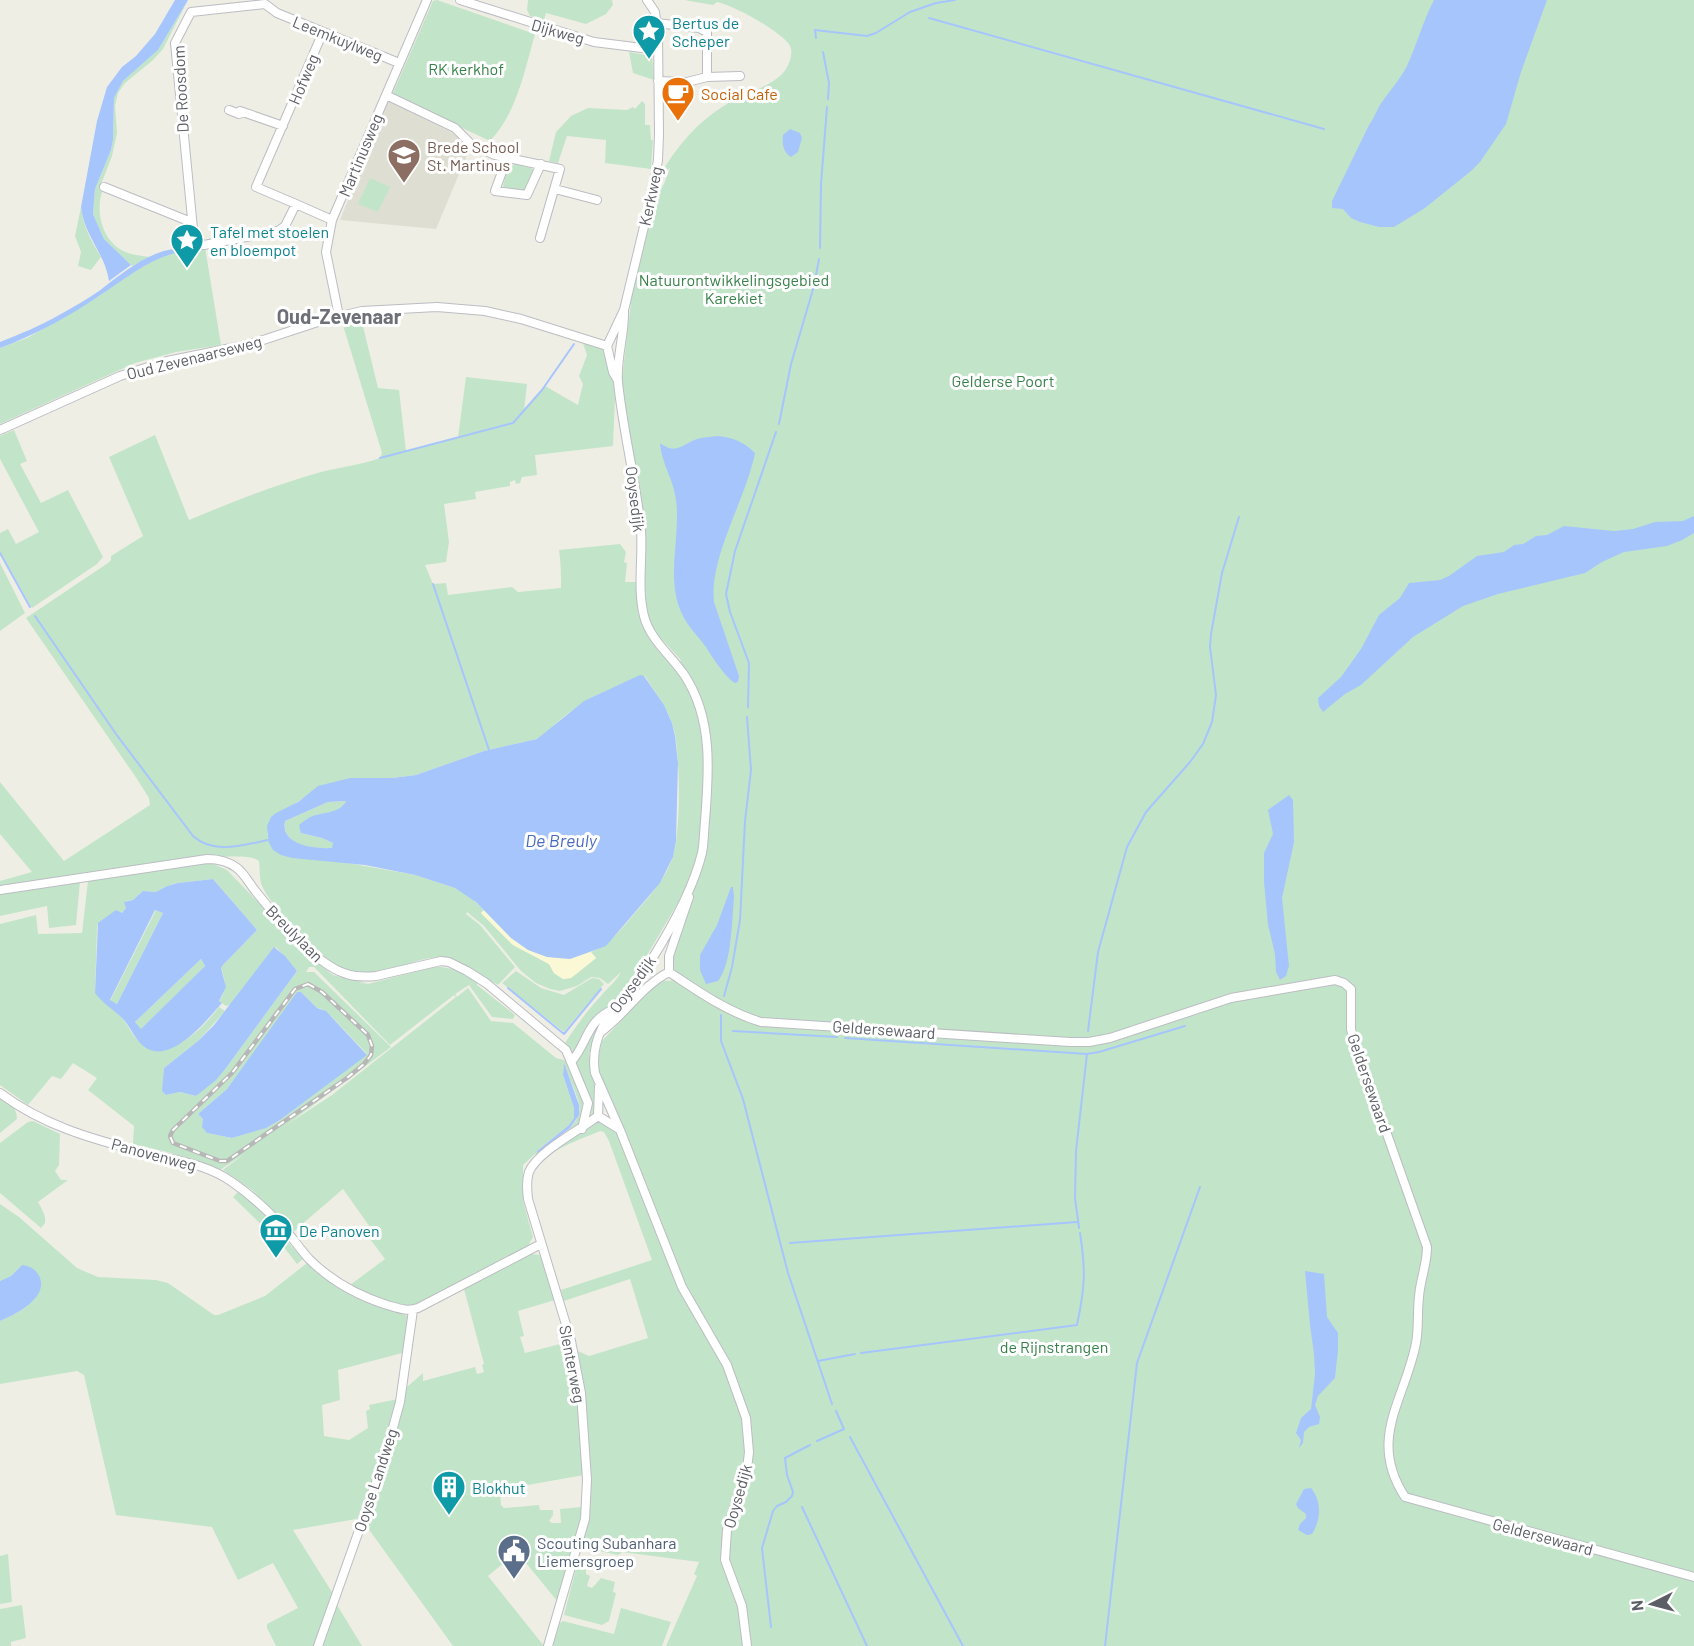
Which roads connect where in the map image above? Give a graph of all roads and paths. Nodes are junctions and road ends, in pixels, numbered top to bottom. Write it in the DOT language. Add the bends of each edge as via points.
graph roads {
  1 [pos="427,0"];
  2 [pos="460,0"];
  3 [pos="647,0"];
  4 [pos="277,13"];
  5 [pos="657,23"];
  6 [pos="323,32"];
  7 [pos="658,50"];
  8 [pos="399,63"];
  9 [pos="740,76"];
  10 [pos="707,77"];
  11 [pos="658,81"];
  12 [pos="386,95"];
  13 [pos="228,110"];
  14 [pos="283,126"];
  15 [pos="507,158"];
  16 [pos="541,164"];
  17 [pos="104,188"];
  18 [pos="555,189"];
  19 [pos="597,200"];
  20 [pos="296,204"];
  21 [pos="332,220"];
  22 [pos="191,222"];
  23 [pos="540,238"];
  24 [pos="624,310"];
  25 [pos="339,316"];
  26 [pos="607,346"];
  27 [pos="618,380"];
  28 [pos="0,430"];
  29 [pos="0,890"];
  30 [pos="689,890"];
  31 [pos="669,972"];
  32 [pos="613,1010"];
  33 [pos="599,1033"];
  34 [pos="572,1061"];
  35 [pos="599,1083"];
  36 [pos="0,1093"];
  37 [pos="598,1116"];
  38 [pos="582,1129"];
  39 [pos="621,1130"];
  40 [pos="541,1244"];
  41 [pos="412,1310"];
  42 [pos="1694,1577"];
  43 [pos="318,1646"];
  44 [pos="548,1646"];
  45 [pos="747,1646"];
  1 -- 8 [label="street, Martinusweg"];
  2 -- 7 [label="street, Dijkweg" via="594,42"];
  3 -- 5 [label="street, Kerkweg"];
  4 -- 6 [label="street, Leemkuylweg"];
  4 -- 22 [label="street, De Roosdom" via="265,4 191,12 175,43"];
  5 -- 7 [label="street, Kerkweg"];
  5 -- 10 [label="street" via="707,32"];
  6 -- 8 [label="street, Leemkuylweg"];
  6 -- 14 [label="street, Hofweg"];
  7 -- 11 [label="street, Kerkweg"];
  8 -- 12 [label="street, Martinusweg"];
  9 -- 10 [label="street"];
  10 -- 11 [label="street" via="687,82"];
  11 -- 24 [label="street, Kerkweg" via="658,160"];
  12 -- 15 [label="street" via="454,128 472,145"];
  12 -- 21 [label="street, Martinusweg"];
  13 -- 14 [label="street, Hofweg"];
  14 -- 20 [label="street, Hofweg" via="256,187"];
  15 -- 16 [label="street"];
  15 -- 16 [label="street" via="495,191 527,195"];
  16 -- 18 [label="street" via="560,169"];
  17 -- 22 [label="street"];
  18 -- 19 [label="street"];
  18 -- 23 [label="street"];
  20 -- 21 [label="street, Hofweg"];
  20 -- 22 [label="street, De Roosdom" via="285,226 278,231 200,244 194,240"];
  21 -- 25 [label="street, Martinusweg" via="326,252"];
  24 -- 26 [label="street"];
  24 -- 27 [label="street, Ooysedijk"];
  25 -- 26 [label="street, Oud Zevenaarseweg" via="437,307 485,310"];
  25 -- 28 [label="street, Oud Zevenaarseweg" via="250,344 167,361 120,376"];
  26 -- 27 [label="street"];
  27 -- 30 [label="street, Ooysedijk" via="639,512 644,617 656,640 686,677 706,730 708,767 702,851"];
  29 -- 34 [label="street, Breulylaan" via="207,859 227,862 239,869 275,915 329,966 365,977 449,962 486,983 560,1044"];
  30 -- 31 [label="street" via="669,956"];
  30 -- 32 [label="street, Ooysedijk" via="651,960"];
  31 -- 33 [label="street" via="654,981"];
  31 -- 42 [label="street, Geldersewaard" via="724,1007 761,1022 1070,1042 1110,1038 1231,998 1324,982 1344,983 1351,989 1353,1038 1427,1247 1416,1345 1389,1426 1388,1446 1397,1485 1405,1497 1416,1501"];
  32 -- 33 [label="street, Ooysedijk"];
  32 -- 34 [label="street" via="591,1027"];
  33 -- 35 [label="street, Ooysedijk" via="593,1053"];
  34 -- 38 [label="street, Breulylaan" via="588,1103"];
  35 -- 37 [label="street"];
  35 -- 39 [label="street, Ooysedijk"];
  36 -- 41 [label="street, Panovenweg" via="56,1127 193,1163 229,1180 268,1212 309,1258 344,1286 369,1299"];
  37 -- 38 [label="street, Slenterweg"];
  37 -- 39 [label="street"];
  38 -- 40 [label="street, Slenterweg" via="539,1158 528,1174 528,1199"];
  39 -- 45 [label="street, Ooysedijk" via="682,1287 727,1365 746,1418 747,1469 727,1530 725,1560 742,1606"];
  40 -- 41 [label="street"];
  40 -- 44 [label="street, Slenterweg" via="571,1341 581,1393 587,1480 585,1519"];
  41 -- 43 [label="street, Ooyse Landweg" via="400,1402 385,1457"];
}
